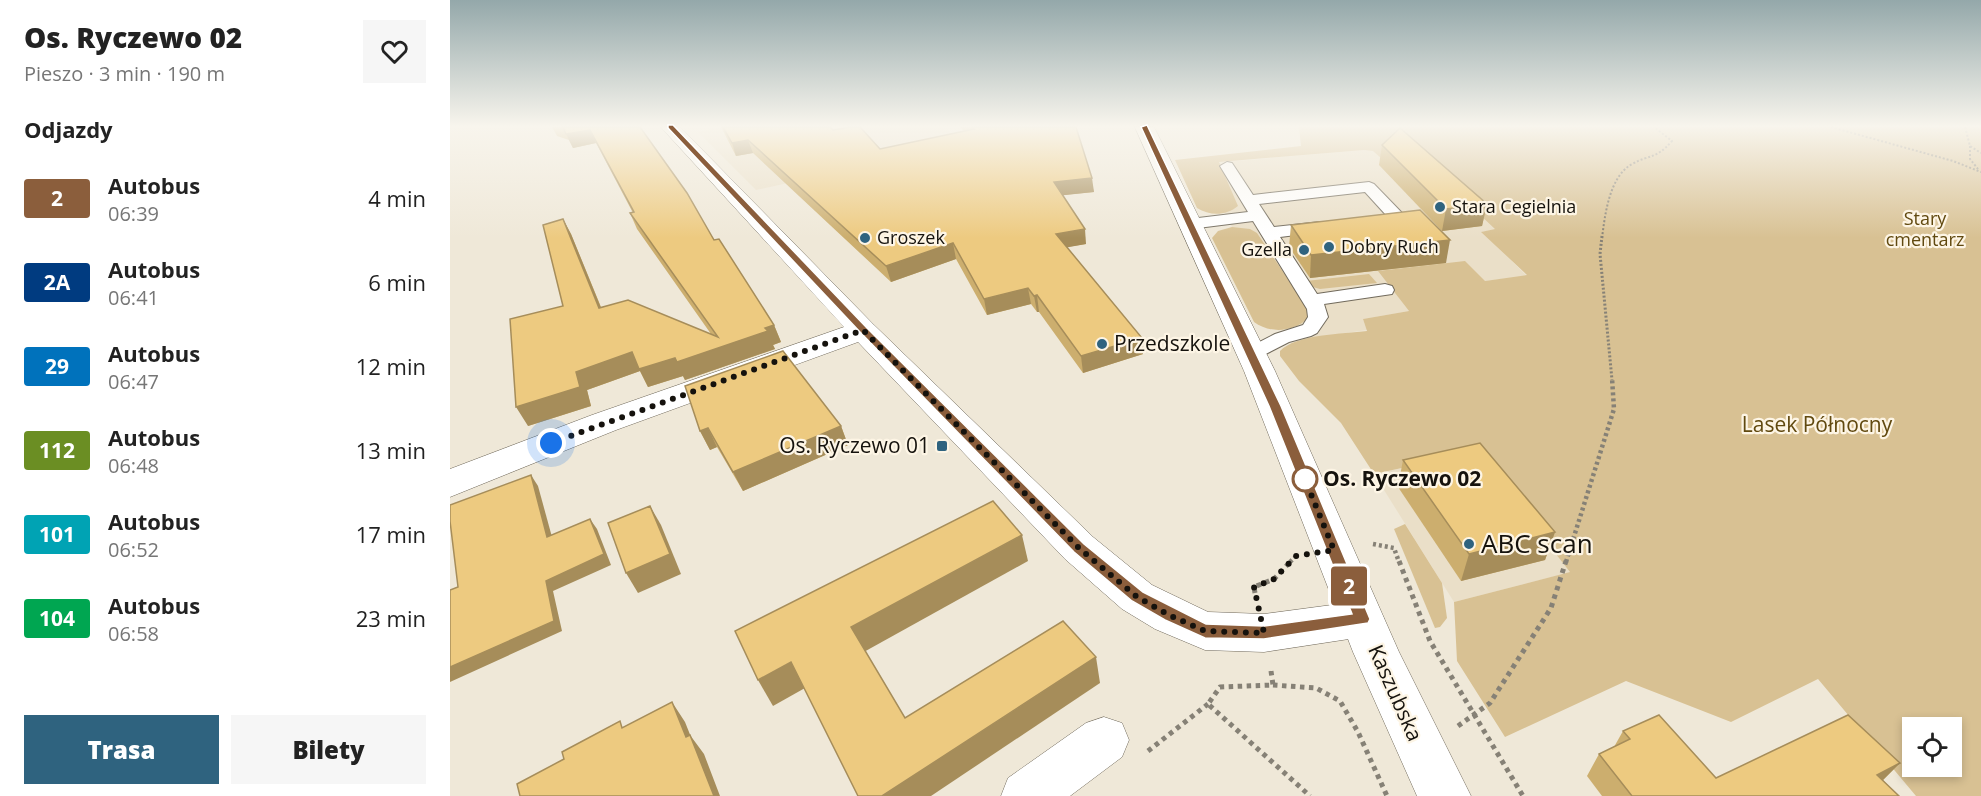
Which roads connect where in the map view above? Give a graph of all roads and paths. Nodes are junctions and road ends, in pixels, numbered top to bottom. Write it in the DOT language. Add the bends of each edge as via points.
graph roads {
  1 [pos="705,164"];
  2 [pos="1162,164"];
  3 [pos="1632,164"];
  4 [pos="1962,164"];
  5 [pos="1227,166"];
  6 [pos="1981,171"];
  7 [pos="1249,200"];
  8 [pos="1257,216"];
  9 [pos="1363,222"];
  10 [pos="1190,224"];
  11 [pos="1339,225"];
  12 [pos="1269,233"];
  13 [pos="1385,290"];
  14 [pos="1312,300"];
  15 [pos="863,330"];
  16 [pos="1251,354"];
  17 [pos="450,484"];
  18 [pos="1334,550"];
  19 [pos="1362,619"];
  20 [pos="1264,633"];
  21 [pos="1273,685"];
  22 [pos="1208,704"];
  23 [pos="1473,715"];
  24 [pos="1121,749"];
  25 [pos="1422,753"];
  26 [pos="1027,796"];
  27 [pos="1310,796"];
  28 [pos="1387,796"];
  29 [pos="1445,796"];
  30 [pos="1523,796"];
  1 -- 15 [label="street"];
  2 -- 10 [label="street, Kaszubska"];
  3 -- 23 [label="path" via="1617,181 1606,209 1600,254 1614,409 1551,608 1490,703"];
  4 -- 6 [label="path"];
  5 -- 7 [label="lane"];
  7 -- 8 [label="lane"];
  7 -- 9 [label="lane" via="1369,187 1398,218"];
  8 -- 10 [label="lane"];
  8 -- 12 [label="lane"];
  10 -- 16 [label="street, Kaszubska"];
  11 -- 12 [label="lane"];
  12 -- 14 [label="lane"];
  13 -- 14 [label="lane"];
  14 -- 16 [label="lane" via="1318,317 1310,329"];
  15 -- 17 [label="street" via="584,430"];
  15 -- 20 [label="street" via="1079,548 1137,597 1205,631"];
  16 -- 18 [label="street, Kaszubska"];
  18 -- 19 [label="street, Kaszubska"];
  18 -- 20 [label="path" via="1296,556 1274,579 1254,587"];
  18 -- 23 [label="path" via="1378,543 1394,548 1430,641"];
  19 -- 20 [label="street"];
  19 -- 25 [label="street, Kaszubska"];
  20 -- 21 [label="path"];
  21 -- 22 [label="path" via="1220,687"];
  21 -- 28 [label="path" via="1316,688 1340,701"];
  22 -- 24 [label="path"];
  22 -- 27 [label="path"];
  23 -- 25 [label="path"];
  23 -- 30 [label="path"];
  24 -- 26 [label="street"];
  25 -- 29 [label="street, Kaszubska"];
}
